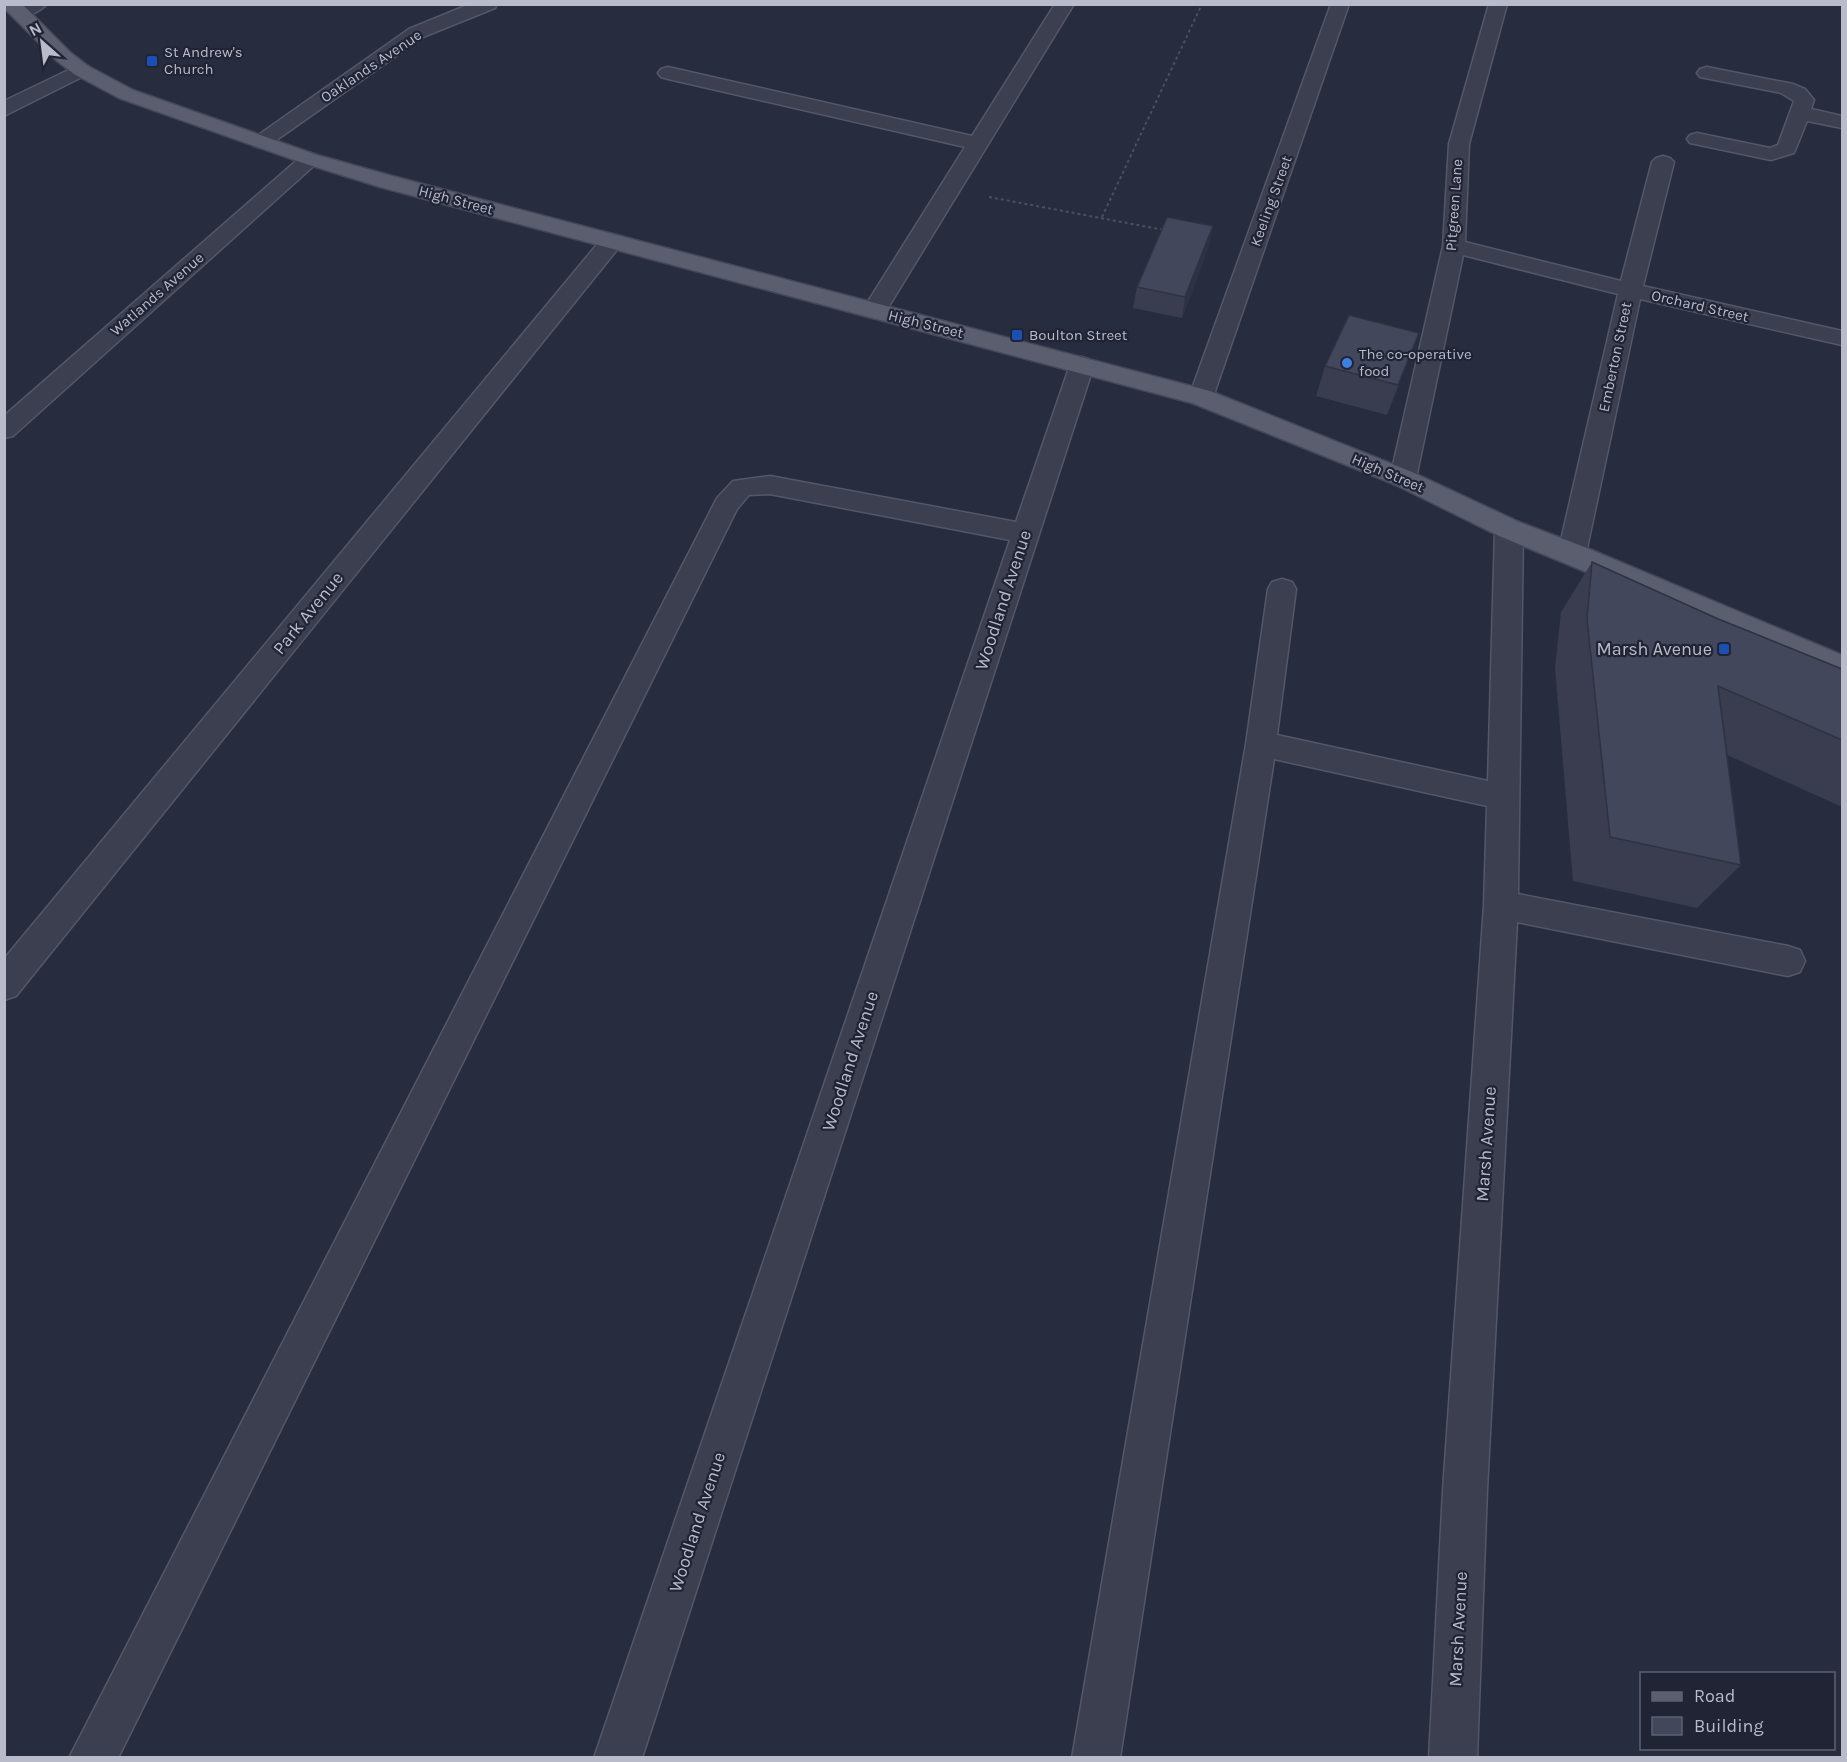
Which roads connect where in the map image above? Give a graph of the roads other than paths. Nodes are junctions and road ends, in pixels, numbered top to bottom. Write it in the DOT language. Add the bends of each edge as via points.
graph roads {
  1 [pos="488,4"];
  2 [pos="1065,4"];
  3 [pos="1340,4"];
  4 [pos="1498,4"];
  5 [pos="23,7"];
  6 [pos="81,70"];
  7 [pos="668,73"];
  8 [pos="1707,73"];
  9 [pos="4,110"];
  10 [pos="1800,113"];
  11 [pos="1842,122"];
  12 [pos="1696,139"];
  13 [pos="261,142"];
  14 [pos="978,144"];
  15 [pos="310,159"];
  16 [pos="1663,162"];
  17 [pos="612,241"];
  18 [pos="1454,246"];
  19 [pos="1630,290"];
  20 [pos="874,311"];
  21 [pos="1842,338"];
  22 [pos="1082,365"];
  23 [pos="1201,397"];
  24 [pos="4,430"];
  25 [pos="1403,478"];
  26 [pos="1509,529"];
  27 [pos="1026,533"];
  28 [pos="1572,553"];
  29 [pos="1282,589"];
  30 [pos="1842,667"];
  31 [pos="1261,744"];
  32 [pos="1504,797"];
  33 [pos="1501,905"];
  34 [pos="1788,961"];
  35 [pos="4,985"];
  36 [pos="93,1758"];
  37 [pos="618,1758"];
  38 [pos="1096,1758"];
  39 [pos="1453,1758"];
  1 -- 13 [label="street, Oaklands Avenue" via="416,33"];
  2 -- 14 [label="street"];
  3 -- 23 [label="street, Keeling Street"];
  4 -- 18 [label="street, Pitgreen Lane" via="1459,144"];
  5 -- 6 [label="main road, High Street" via="64,57"];
  6 -- 9 [label="street"];
  6 -- 13 [label="main road, High Street" via="126,94"];
  7 -- 14 [label="street"];
  8 -- 10 [label="street" via="1798,93 1804,100"];
  10 -- 11 [label="street"];
  10 -- 12 [label="street" via="1787,149 1771,154"];
  13 -- 15 [label="main road, High Street"];
  14 -- 20 [label="street"];
  15 -- 17 [label="main road, High Street"];
  15 -- 24 [label="street, Watlands Avenue"];
  16 -- 19 [label="street, Emberton Street"];
  17 -- 20 [label="main road, High Street"];
  17 -- 35 [label="street, Park Avenue"];
  18 -- 19 [label="street, Orchard Street"];
  18 -- 25 [label="street, Pitgreen Lane"];
  19 -- 21 [label="street, Orchard Street"];
  19 -- 28 [label="street, Emberton Street"];
  20 -- 22 [label="main road, High Street"];
  22 -- 23 [label="main road, High Street"];
  22 -- 27 [label="street, Woodland Avenue"];
  23 -- 25 [label="main road, High Street"];
  25 -- 26 [label="main road, High Street"];
  26 -- 28 [label="main road, High Street"];
  26 -- 32 [label="street, Marsh Avenue"];
  27 -- 36 [label="street" via="770,485 742,487 726,504"];
  27 -- 37 [label="street, Woodland Avenue"];
  28 -- 30 [label="main road, High Street"];
  29 -- 31 [label="street"];
  31 -- 32 [label="street"];
  31 -- 38 [label="street"];
  32 -- 33 [label="street, Marsh Avenue"];
  33 -- 34 [label="street"];
  33 -- 39 [label="street, Marsh Avenue" via="1465,1491"];
}
